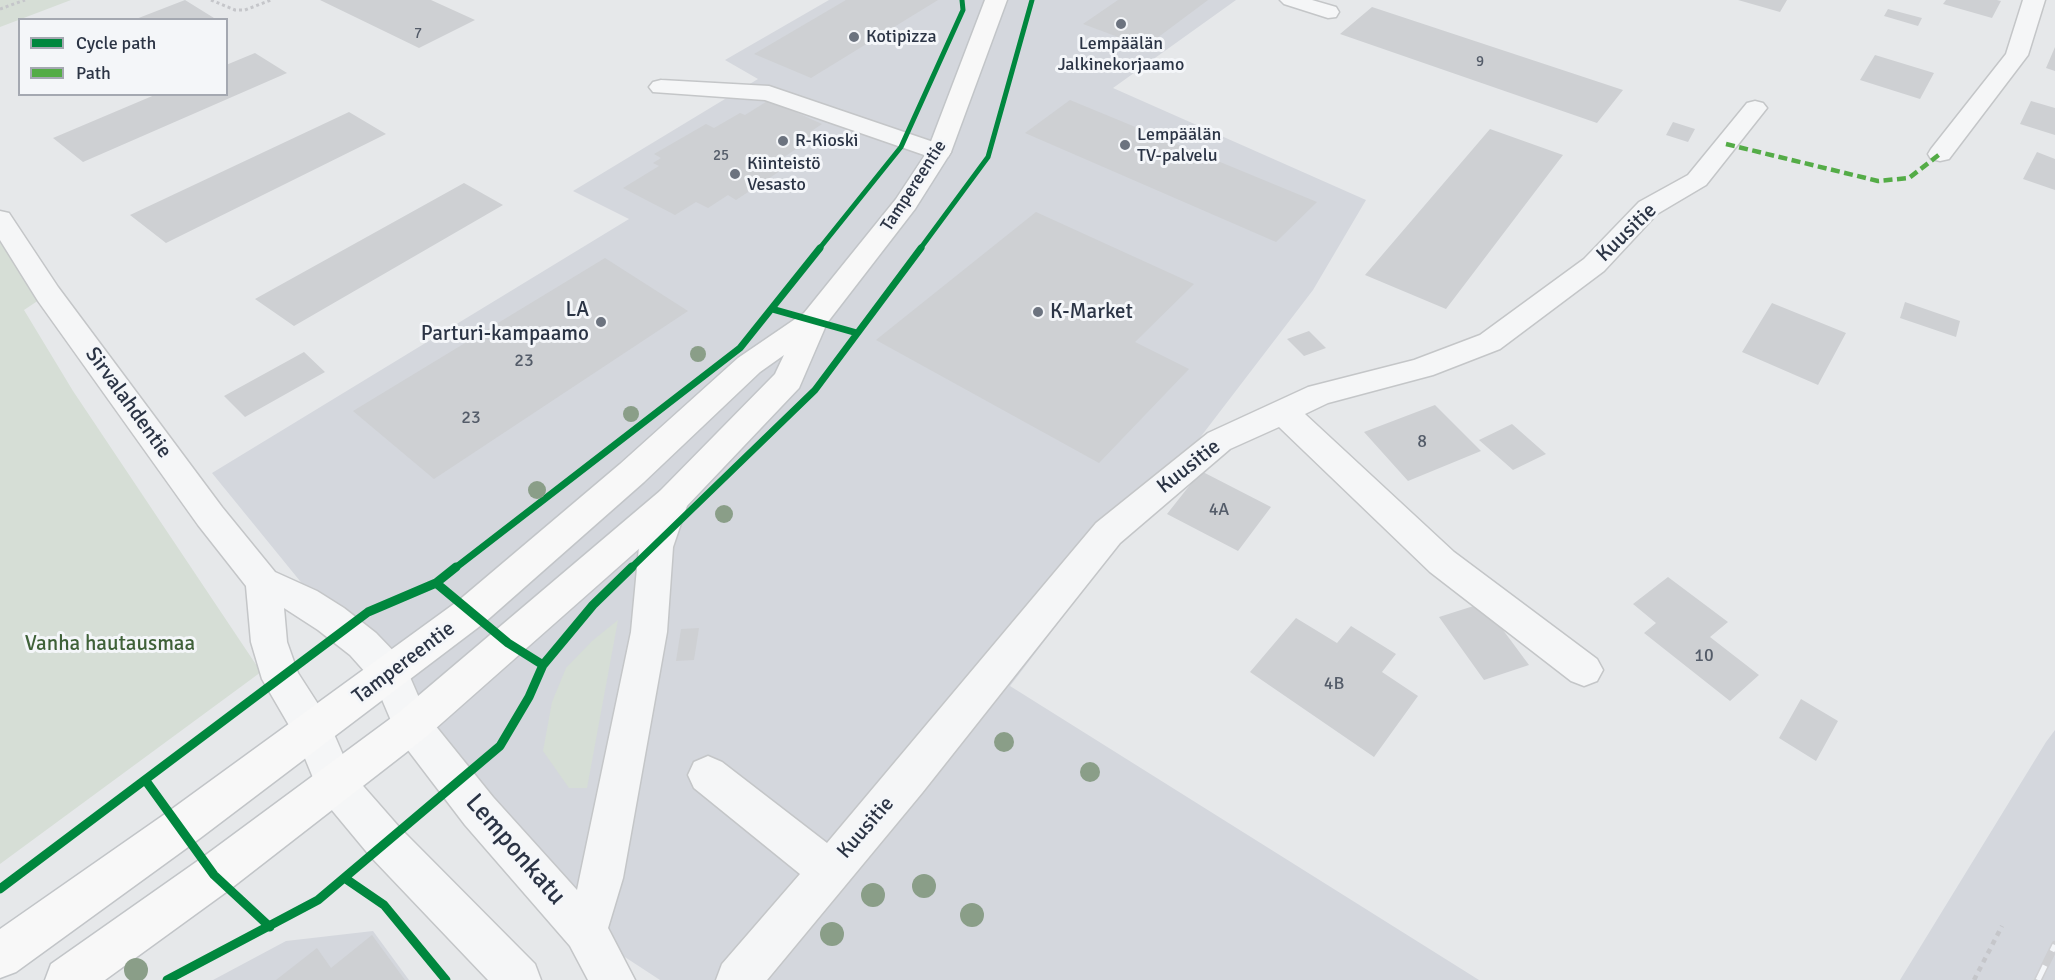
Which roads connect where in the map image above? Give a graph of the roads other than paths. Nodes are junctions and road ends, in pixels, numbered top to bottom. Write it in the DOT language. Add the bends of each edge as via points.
graph roads {
  1 [pos="996,0"];
  2 [pos="1291,0"];
  3 [pos="2034,0"];
  4 [pos="1328,12"];
  5 [pos="661,87"];
  6 [pos="1755,108"];
  7 [pos="939,152"];
  8 [pos="1940,154"];
  9 [pos="0,219"];
  10 [pos="814,320"];
  11 [pos="1283,412"];
  12 [pos="672,500"];
  13 [pos="262,582"];
  14 [pos="1584,670"];
  15 [pos="390,673"];
  16 [pos="412,724"];
  17 [pos="313,730"];
  18 [pos="708,775"];
  19 [pos="335,784"];
  20 [pos="829,871"];
  21 [pos="585,931"];
  22 [pos="0,956"];
  23 [pos="67,980"];
  24 [pos="519,980"];
  25 [pos="614,980"];
  26 [pos="738,980"];
  1 -- 7 [label="main road, Tampereentie"];
  2 -- 4 [label="street"];
  3 -- 8 [label="street" via="2017,55"];
  5 -- 7 [label="street" via="735,88 769,93"];
  6 -- 11 [label="street, Kuusitie" via="1697,180 1648,208 1594,265 1490,342 1422,368 1319,395"];
  7 -- 10 [label="main road, Tampereentie" via="906,203"];
  9 -- 13 [label="street, Sirvalahdentie" via="55,304"];
  10 -- 12 [label="main road, Tampereentie" via="788,380"];
  10 -- 15 [label="main road, Tampereentie" via="749,365 632,473 471,612"];
  11 -- 14 [label="street" via="1442,562"];
  11 -- 20 [label="street, Kuusitie" via="1219,441 1108,532 908,780"];
  12 -- 16 [label="main road, Tampereentie"];
  12 -- 21 [label="street" via="656,547 649,632 602,878"];
  13 -- 15 [label="street, Sirvalahdentie" via="331,619 363,644"];
  13 -- 17 [label="street" via="269,642 281,679"];
  15 -- 16 [label="street, Lemponkatu"];
  15 -- 17 [label="main road, Tampereentie"];
  16 -- 19 [label="main road, Tampereentie"];
  16 -- 21 [label="street, Lemponkatu" via="479,811"];
  17 -- 19 [label="street"];
  17 -- 22 [label="main road, Tampereentie"];
  18 -- 20 [label="street"];
  19 -- 23 [label="main road, Tampereentie"];
  19 -- 24 [label="street" via="385,842"];
  20 -- 26 [label="street, Kuusitie"];
  21 -- 25 [label="street, Lemponkatu"];
}
